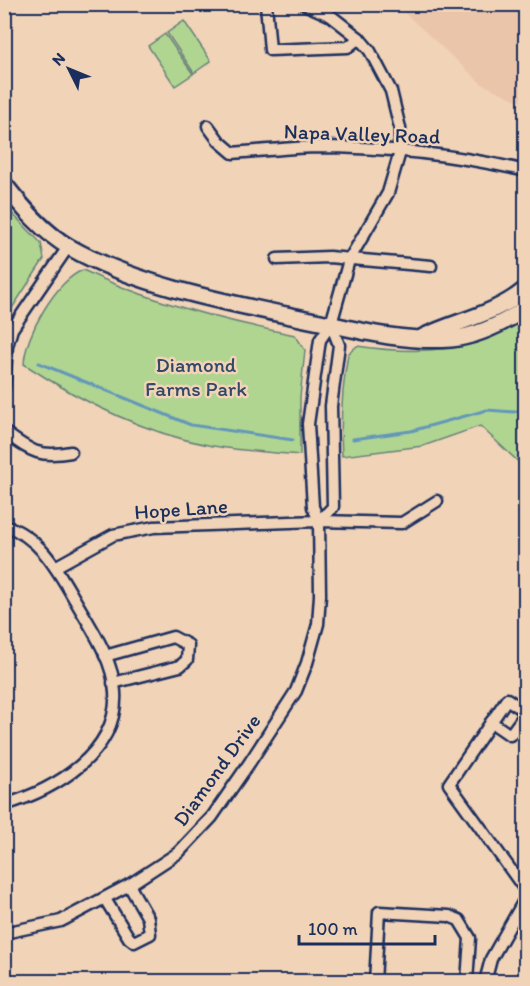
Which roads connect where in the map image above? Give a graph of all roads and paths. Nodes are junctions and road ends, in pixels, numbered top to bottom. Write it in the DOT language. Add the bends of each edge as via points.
graph roads {
  1 [pos="266,4"];
  2 [pos="304,4"];
  3 [pos="359,38"];
  4 [pos="208,126"];
  5 [pos="400,152"];
  6 [pos="525,171"];
  7 [pos="4,184"];
  8 [pos="68,247"];
  9 [pos="277,260"];
  10 [pos="349,260"];
  11 [pos="431,266"];
  12 [pos="525,289"];
  13 [pos="525,308"];
  14 [pos="331,324"];
  15 [pos="420,338"];
  16 [pos="4,388"];
  17 [pos="4,432"];
  18 [pos="71,452"];
  19 [pos="437,501"];
  20 [pos="319,521"];
  21 [pos="4,525"];
  22 [pos="55,567"];
  23 [pos="105,656"];
  24 [pos="113,683"];
  25 [pos="525,712"];
  26 [pos="491,722"];
  27 [pos="4,805"];
  28 [pos="129,885"];
  29 [pos="525,891"];
  30 [pos="525,897"];
  31 [pos="105,899"];
  32 [pos="4,933"];
  33 [pos="375,981"];
  34 [pos="467,981"];
  35 [pos="485,981"];
  1 -- 3 [label="street" via="270,50 348,46"];
  2 -- 3 [label="street" via="331,16"];
  3 -- 5 [label="street" via="381,67 391,91 400,128"];
  4 -- 5 [label="street, Napa Valley Road" via="233,153 316,147"];
  5 -- 6 [label="street, Napa Valley Road" via="485,161"];
  5 -- 10 [label="street" via="388,194"];
  7 -- 8 [label="street" via="19,203"];
  8 -- 14 [label="street" via="166,285 249,308"];
  8 -- 16 [label="street" via="12,329"];
  9 -- 10 [label="street"];
  10 -- 11 [label="street"];
  10 -- 14 [label="street"];
  12 -- 15 [label="street" via="502,307"];
  13 -- 15 [label="street" via="491,327 452,339"];
  14 -- 15 [label="street"];
  14 -- 20 [label="street, Diamond Drive" via="320,340 309,424 313,507"];
  14 -- 20 [label="street, Diamond Drive" via="339,345 331,406 333,507"];
  17 -- 18 [label="street" via="31,450 49,456"];
  19 -- 20 [label="street, Hope Lane" via="402,523"];
  20 -- 22 [label="street, Hope Lane" via="154,527 113,535"];
  20 -- 28 [label="street, Diamond Drive" via="318,624 296,691 203,828 172,857"];
  21 -- 22 [label="street" via="27,536"];
  22 -- 23 [label="street"];
  23 -- 24 [label="street"];
  23 -- 24 [label="street" via="173,637 188,645 188,660 180,666"];
  24 -- 27 [label="street" via="113,715 96,751 75,771 22,800"];
  25 -- 26 [label="street" via="507,699"];
  25 -- 26 [label="street" via="510,735"];
  26 -- 29 [label="street" via="450,784"];
  28 -- 31 [label="street, Diamond Drive"];
  28 -- 31 [label="street" via="148,918 150,934 145,939 134,942 129,938"];
  30 -- 35 [label="street" via="491,959"];
  31 -- 32 [label="street, Diamond Drive" via="62,921"];
  33 -- 34 [label="street" via="379,912 459,920 470,938"];
}
